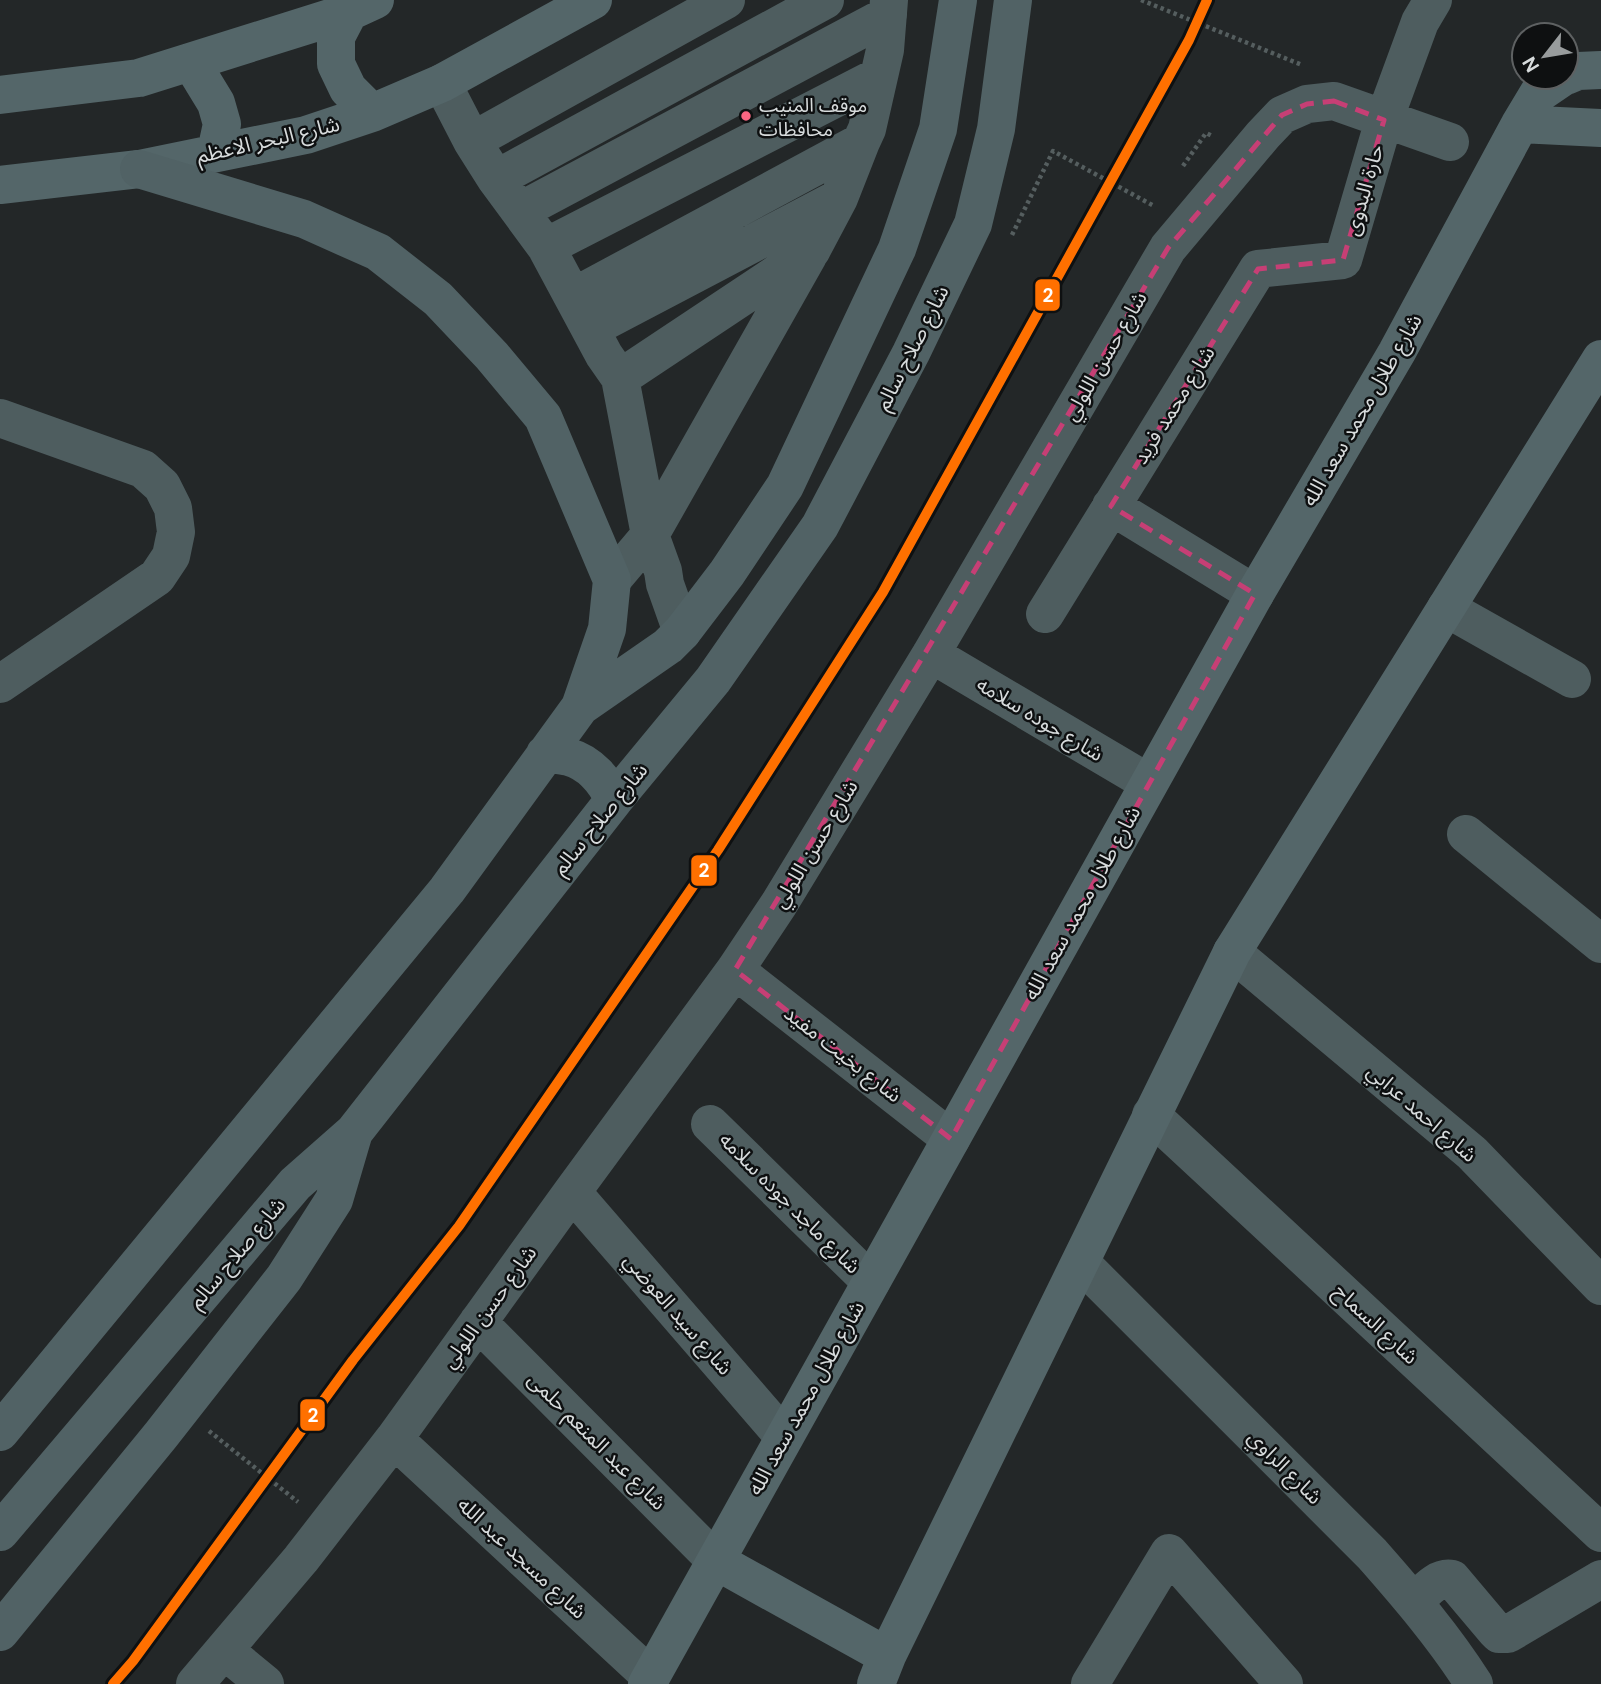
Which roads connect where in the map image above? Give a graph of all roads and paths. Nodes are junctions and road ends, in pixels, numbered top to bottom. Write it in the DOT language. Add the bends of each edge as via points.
graph roads {
  1 [pos="593,0"];
  2 [pos="726,0"];
  3 [pos="825,0"];
  4 [pos="958,0"];
  5 [pos="1013,0"];
  6 [pos="1141,0"];
  7 [pos="1433,0"];
  8 [pos="362,6"];
  9 [pos="888,8"];
  10 [pos="191,62"];
  11 [pos="1307,67"];
  12 [pos="1586,71"];
  13 [pos="879,76"];
  14 [pos="442,83"];
  15 [pos="0,95"];
  16 [pos="372,113"];
  17 [pos="1384,120"];
  18 [pos="1520,124"];
  19 [pos="1601,128"];
  20 [pos="472,141"];
  21 [pos="861,142"];
  22 [pos="1450,142"];
  23 [pos="216,152"];
  24 [pos="139,169"];
  25 [pos="496,179"];
  26 [pos="0,185"];
  27 [pos="839,198"];
  28 [pos="1155,207"];
  29 [pos="520,211"];
  30 [pos="1009,240"];
  31 [pos="546,247"];
  32 [pos="810,251"];
  33 [pos="1343,260"];
  34 [pos="582,313"];
  35 [pos="1601,359"];
  36 [pos="620,378"];
  37 [pos="0,418"];
  38 [pos="1111,506"];
  39 [pos="650,534"];
  40 [pos="612,580"];
  41 [pos="1255,594"];
  42 [pos="1446,608"];
  43 [pos="1045,614"];
  44 [pos="682,632"];
  45 [pos="931,654"];
  46 [pos="1572,679"];
  47 [pos="0,684"];
  48 [pos="580,707"];
  49 [pos="545,754"];
  50 [pos="1149,783"];
  51 [pos="614,800"];
  52 [pos="1466,834"];
  53 [pos="1601,944"];
  54 [pos="1232,951"];
  55 [pos="735,970"];
  56 [pos="1151,1115"];
  57 [pos="710,1124"];
  58 [pos="354,1132"];
  59 [pos="951,1139"];
  60 [pos="572,1192"];
  61 [pos="1081,1263"];
  62 [pos="871,1282"];
  63 [pos="1601,1286"];
  64 [pos="478,1322"];
  65 [pos="202,1425"];
  66 [pos="0,1432"];
  67 [pos="784,1437"];
  68 [pos="394,1439"];
  69 [pos="307,1508"];
  70 [pos="0,1532"];
  71 [pos="1601,1533"];
  72 [pos="716,1561"];
  73 [pos="1601,1579"];
  74 [pos="1414,1602"];
  75 [pos="0,1632"];
  76 [pos="224,1650"];
  77 [pos="881,1670"];
  78 [pos="649,1681"];
  79 [pos="195,1684"];
  80 [pos="265,1684"];
  81 [pos="1090,1684"];
  82 [pos="1284,1684"];
  83 [pos="1474,1684"];
  1 -- 14 [label="main road, شارع البحر الاعظم"];
  2 -- 20 [label="street"];
  3 -- 25 [label="street"];
  4 -- 44 [label="highway" via="938,130 897,249 785,486"];
  5 -- 51 [label="highway, شارع صلاح سالم" via="996,129 973,224 911,352 820,526 713,680"];
  6 -- 11 [label="path"];
  7 -- 17 [label="street, حارة البدوى"];
  8 -- 10 [label="main road"];
  8 -- 16 [label="main road" via="336,37 336,64 348,89"];
  9 -- 13 [label="street"];
  9 -- 29 [label="street"];
  10 -- 15 [label="main road" via="139,78"];
  10 -- 23 [label="main road" via="216,103 222,124"];
  12 -- 18 [label="main road, شارع طلال محمد سعد الله" via="1538,94"];
  13 -- 21 [label="street"];
  13 -- 31 [label="street"];
  14 -- 16 [label="main road, شارع البحر الاعظم"];
  14 -- 20 [label="street"];
  16 -- 23 [label="main road, شارع البحر الاعظم" via="306,135"];
  17 -- 22 [label="street, شارع حسن اللولي"];
  17 -- 33 [label="street, حارة البدوى"];
  17 -- 45 [label="street, شارع حسن اللولي" via="1334,101 1307,104 1282,115 1248,152 1168,248"];
  18 -- 19 [label="main road"];
  18 -- 41 [label="main road, شارع طلال محمد سعد الله" via="1397,352"];
  20 -- 25 [label="street"];
  21 -- 27 [label="street"];
  21 -- 34 [label="street"];
  23 -- 24 [label="main road, شارع البحر الاعظم"];
  24 -- 26 [label="main road, شارع البحر الاعظم"];
  24 -- 40 [label="highway" via="304,219 378,252 438,299 543,417"];
  25 -- 29 [label="street"];
  27 -- 32 [label="street"];
  27 -- 34 [label="street"];
  28 -- 30 [label="path" via="1053,151"];
  29 -- 31 [label="street"];
  31 -- 34 [label="street"];
  32 -- 36 [label="street"];
  32 -- 39 [label="street"];
  33 -- 38 [label="street, شارع محمد فريد" via="1258,269"];
  34 -- 36 [label="street"];
  35 -- 42 [label="main road"];
  36 -- 39 [label="street"];
  37 -- 47 [label="street" via="143,470 162,486 173,508 176,532 171,556 157,577"];
  38 -- 41 [label="street"];
  38 -- 43 [label="street, شارع محمد فريد"];
  39 -- 40 [label="street"];
  39 -- 44 [label="street"];
  40 -- 48 [label="highway" via="607,629"];
  41 -- 50 [label="main road, شارع طلال محمد سعد الله"];
  42 -- 46 [label="street"];
  42 -- 54 [label="main road"];
  44 -- 48 [label="highway"];
  45 -- 50 [label="street, شارع جوده سلامه"];
  45 -- 55 [label="street, شارع حسن اللولي"];
  48 -- 49 [label="highway"];
  49 -- 51 [label="highway" via="569,757 587,766 605,782"];
  49 -- 66 [label="highway" via="447,890"];
  50 -- 59 [label="main road, شارع طلال محمد سعد الله"];
  51 -- 58 [label="highway, شارع صلاح سالم"];
  52 -- 53 [label="street"];
  54 -- 56 [label="main road"];
  54 -- 63 [label="street, شارع احمد عرابي" via="1472,1153"];
  55 -- 59 [label="street, شارع بخيت مفيد"];
  55 -- 60 [label="street, شارع حسن اللولي"];
  56 -- 61 [label="main road"];
  56 -- 71 [label="street, شارع السماح"];
  57 -- 62 [label="street, شارع ماجد جوده سلامه"];
  58 -- 70 [label="highway, شارع صلاح سالم" via="295,1184"];
  58 -- 75 [label="highway" via="334,1200 284,1278"];
  59 -- 62 [label="main road, شارع طلال محمد سعد الله"];
  60 -- 64 [label="street, شارع حسن اللولي"];
  60 -- 67 [label="street, شارع سيد العوضي"];
  61 -- 74 [label="street, شارع الراوي" via="1372,1554"];
  61 -- 77 [label="main road"];
  62 -- 67 [label="main road, شارع طلال محمد سعد الله"];
  64 -- 68 [label="street, شارع حسن اللولي"];
  64 -- 72 [label="street, شارع عبد المنعم حلمى"];
  65 -- 69 [label="path"];
  67 -- 72 [label="main road, شارع طلال محمد سعد الله"];
  68 -- 76 [label="street, شارع حسن اللولي"];
  68 -- 78 [label="street, شارع مسجد عبد الله"];
  72 -- 77 [label="main road"];
  72 -- 78 [label="main road, شارع طلال محمد سعد الله"];
  73 -- 74 [label="street" via="1508,1634 1499,1634 1452,1579 1440,1579"];
  74 -- 83 [label="street, شارع الراوي"];
  76 -- 79 [label="street, شارع حسن اللولي"];
  76 -- 80 [label="street"];
  81 -- 82 [label="street" via="1169,1553"];
}
